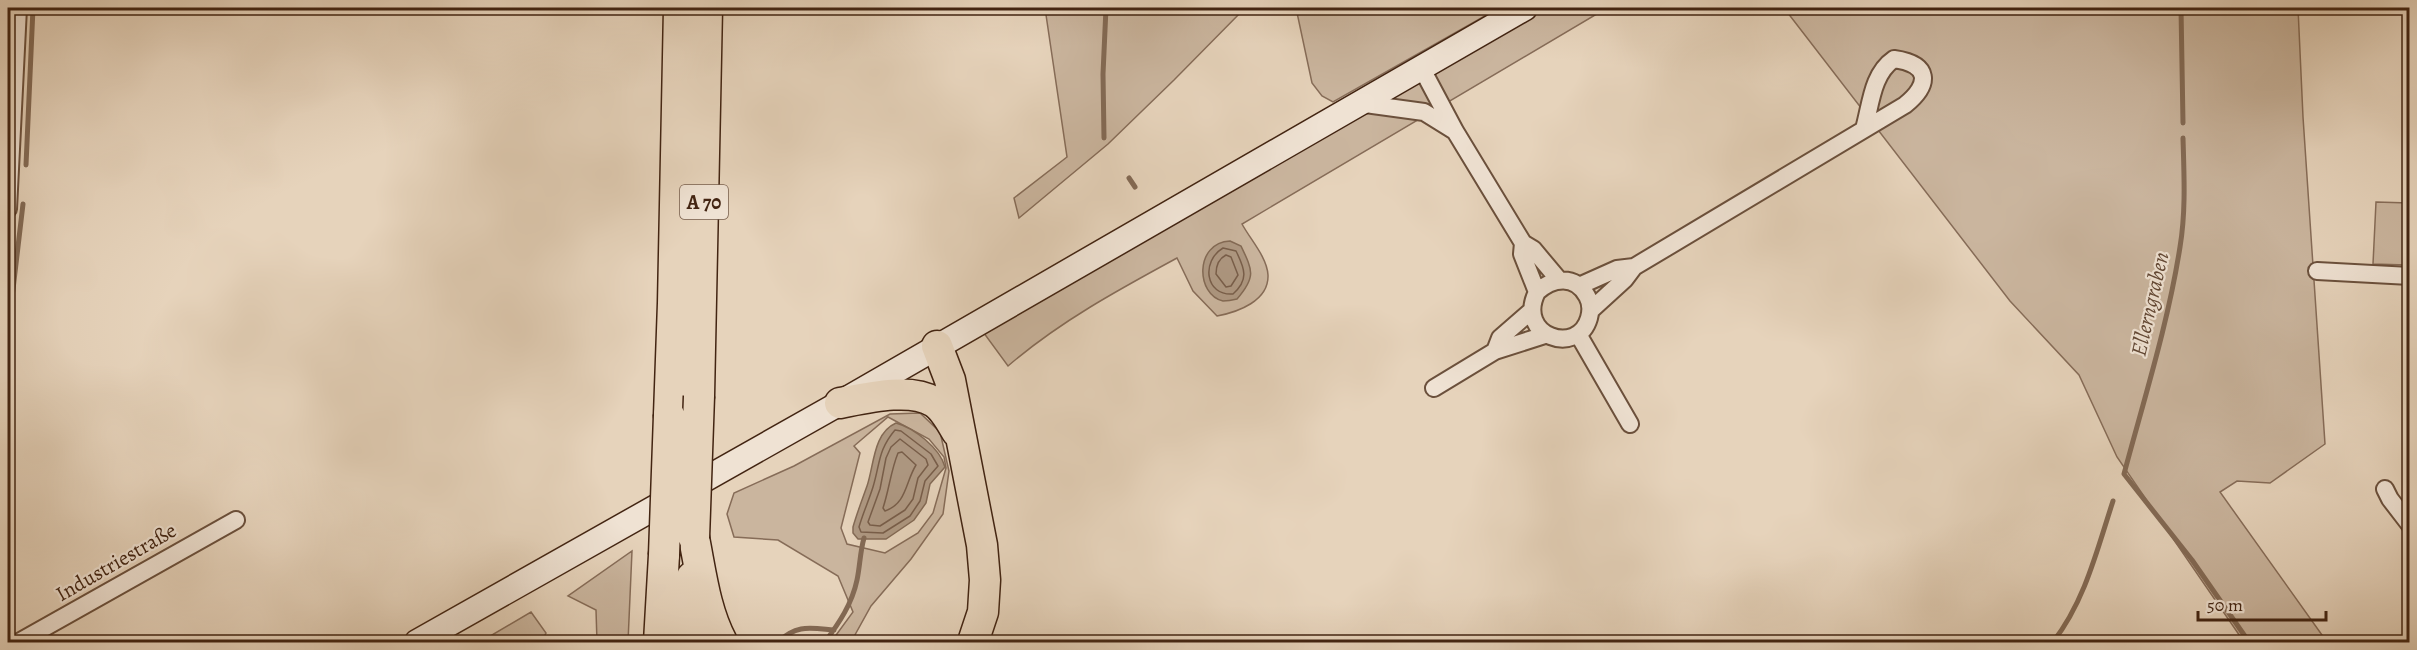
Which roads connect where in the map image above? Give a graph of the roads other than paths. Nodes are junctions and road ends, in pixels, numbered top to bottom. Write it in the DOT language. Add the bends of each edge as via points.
graph roads {
  1 [pos="18,8"];
  2 [pos="679,8"];
  3 [pos="707,8"];
  4 [pos="1525,8"];
  5 [pos="1420,67"];
  6 [pos="1357,103"];
  7 [pos="1864,129"];
  8 [pos="1455,131"];
  9 [pos="8,209"];
  10 [pos="1523,243"];
  11 [pos="1634,267"];
  12 [pos="2317,272"];
  13 [pos="2409,276"];
  14 [pos="1559,280"];
  15 [pos="1579,285"];
  16 [pos="1537,292"];
  17 [pos="1591,310"];
  18 [pos="1531,311"];
  19 [pos="1578,334"];
  20 [pos="1545,335"];
  21 [pos="937,346"];
  22 [pos="1495,351"];
  23 [pos="1434,388"];
  24 [pos="840,403"];
  25 [pos="1630,424"];
  26 [pos="962,439"];
  27 [pos="2385,489"];
  28 [pos="236,520"];
  29 [pos="2409,525"];
  30 [pos="694,538"];
  31 [pos="19,642"];
  32 [pos="417,642"];
  33 [pos="659,642"];
  34 [pos="688,642"];
  35 [pos="722,642"];
  36 [pos="973,642"];
  1 -- 9 [label="street"];
  2 -- 33 [label="highway, A 70, bridge" via="674,279"];
  3 -- 30 [label="highway, A 70, bridge"];
  4 -- 5 [label="main road"];
  5 -- 6 [label="main road"];
  5 -- 8 [label="street"];
  6 -- 8 [label="street" via="1424,112"];
  6 -- 21 [label="main road"];
  7 -- 11 [label="street"];
  8 -- 10 [label="street"];
  10 -- 14 [label="street"];
  10 -- 16 [label="street" via="1522,254"];
  11 -- 15 [label="street" via="1617,269"];
  11 -- 17 [label="street"];
  12 -- 13 [label="street"];
  14 -- 15 [label="street"];
  14 -- 16 [label="street"];
  15 -- 17 [label="street" via="1588,296"];
  16 -- 18 [label="street"];
  17 -- 19 [label="street" via="1587,324"];
  18 -- 20 [label="street" via="1535,324"];
  18 -- 22 [label="street" via="1500,338"];
  19 -- 20 [label="street" via="1567,339"];
  19 -- 25 [label="street"];
  20 -- 22 [label="street"];
  21 -- 24 [label="main road"];
  21 -- 26 [label="highway" via="950,380"];
  22 -- 23 [label="street"];
  24 -- 26 [label="highway" via="890,394 933,402"];
  24 -- 32 [label="main road"];
  26 -- 36 [label="highway" via="985,580 983,612"];
  27 -- 29 [label="street"];
  28 -- 31 [label="street, Industriestraße"];
  30 -- 34 [label="highway, A 70"];
  30 -- 35 [label="highway" via="706,598"];
}
